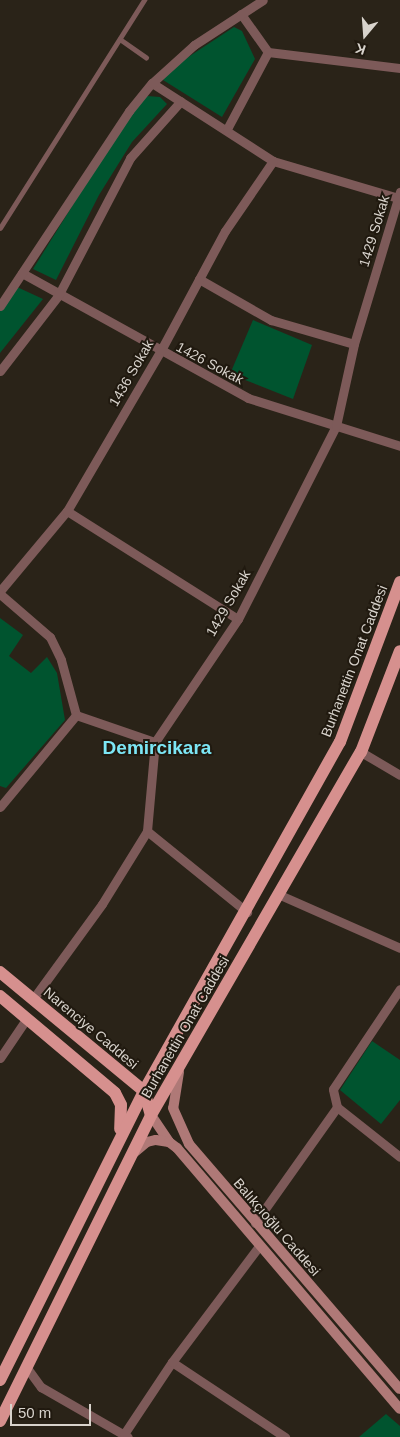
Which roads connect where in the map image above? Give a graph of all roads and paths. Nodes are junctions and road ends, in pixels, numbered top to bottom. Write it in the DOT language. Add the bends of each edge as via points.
graph roads {
  1 [pos="144,0"];
  2 [pos="263,0"];
  3 [pos="240,14"];
  4 [pos="120,39"];
  5 [pos="268,52"];
  6 [pos="146,57"];
  7 [pos="400,68"];
  8 [pos="152,83"];
  9 [pos="181,101"];
  10 [pos="227,129"];
  11 [pos="273,161"];
  12 [pos="399,195"];
  13 [pos="0,228"];
  14 [pos="22,274"];
  15 [pos="199,279"];
  16 [pos="58,296"];
  17 [pos="0,306"];
  18 [pos="354,344"];
  19 [pos="160,352"];
  20 [pos="0,371"];
  21 [pos="336,426"];
  22 [pos="400,446"];
  23 [pos="67,510"];
  24 [pos="400,582"];
  25 [pos="0,592"];
  26 [pos="238,619"];
  27 [pos="400,651"];
  28 [pos="76,715"];
  29 [pos="155,742"];
  30 [pos="361,752"];
  31 [pos="400,776"];
  32 [pos="0,807"];
  33 [pos="147,830"];
  34 [pos="280,895"];
  35 [pos="247,912"];
  36 [pos="400,948"];
  37 [pos="0,972"];
  38 [pos="400,989"];
  39 [pos="0,996"];
  40 [pos="33,999"];
  41 [pos="27,1018"];
  42 [pos="0,1058"];
  43 [pos="180,1066"];
  44 [pos="144,1091"];
  45 [pos="337,1107"];
  46 [pos="151,1115"];
  47 [pos="120,1136"];
  48 [pos="169,1142"];
  49 [pos="130,1156"];
  50 [pos="400,1157"];
  51 [pos="255,1223"];
  52 [pos="260,1245"];
  53 [pos="172,1362"];
  54 [pos="27,1368"];
  55 [pos="0,1380"];
  56 [pos="400,1389"];
  57 [pos="400,1409"];
  58 [pos="0,1421"];
  59 [pos="126,1435"];
  60 [pos="285,1437"];
  1 -- 4 [label="lane"];
  2 -- 3 [label="street"];
  3 -- 5 [label="street"];
  3 -- 8 [label="street" via="194,46"];
  4 -- 6 [label="lane"];
  4 -- 13 [label="lane"];
  5 -- 7 [label="street"];
  5 -- 10 [label="street"];
  8 -- 9 [label="street"];
  8 -- 14 [label="street" via="129,111"];
  9 -- 10 [label="street"];
  9 -- 16 [label="street" via="130,158"];
  10 -- 11 [label="street"];
  11 -- 12 [label="street"];
  11 -- 15 [label="street, 1436 Sokak" via="225,231"];
  12 -- 18 [label="street, 1429 Sokak"];
  14 -- 16 [label="street, 1426 Sokak"];
  14 -- 17 [label="street"];
  15 -- 18 [label="street" via="271,320"];
  15 -- 19 [label="street, 1436 Sokak"];
  16 -- 19 [label="street, 1426 Sokak"];
  16 -- 20 [label="street"];
  18 -- 21 [label="street, 1429 Sokak"];
  19 -- 21 [label="street, 1426 Sokak" via="248,398"];
  19 -- 23 [label="street, 1436 Sokak"];
  21 -- 22 [label="street, 1426 Sokak"];
  21 -- 26 [label="street, 1429 Sokak"];
  23 -- 25 [label="street, 1436 Sokak"];
  23 -- 26 [label="street"];
  24 -- 35 [label="main road, Burhanettin Onat Caddesi" via="340,742"];
  25 -- 28 [label="street" via="50,638 61,660"];
  26 -- 29 [label="street, 1429 Sokak"];
  27 -- 30 [label="main road, Burhanettin Onat Caddesi"];
  28 -- 29 [label="street"];
  28 -- 32 [label="street"];
  29 -- 33 [label="street, 1429 Sokak"];
  30 -- 31 [label="street"];
  30 -- 34 [label="main road, Burhanettin Onat Caddesi"];
  33 -- 35 [label="street"];
  33 -- 40 [label="street, 1429 Sokak" via="102,904"];
  34 -- 36 [label="street"];
  34 -- 43 [label="main road, Burhanettin Onat Caddesi"];
  35 -- 44 [label="main road, Burhanettin Onat Caddesi"];
  37 -- 40 [label="main road, Narenciye Caddesi"];
  38 -- 45 [label="street" via="333,1089"];
  39 -- 41 [label="main road"];
  40 -- 44 [label="main road, Narenciye Caddesi"];
  41 -- 42 [label="street"];
  41 -- 47 [label="main road" via="115,1093 122,1116"];
  43 -- 46 [label="main road, Burhanettin Onat Caddesi"];
  43 -- 51 [label="street, Balıkçıoğlu Caddesi" via="173,1097 182,1133"];
  44 -- 46 [label="main road"];
  44 -- 47 [label="main road, Burhanettin Onat Caddesi"];
  45 -- 50 [label="street"];
  45 -- 51 [label="street"];
  46 -- 48 [label="street, Balıkçıoğlu Caddesi"];
  46 -- 49 [label="main road, Burhanettin Onat Caddesi"];
  47 -- 55 [label="main road, Burhanettin Onat Caddesi"];
  48 -- 49 [label="street" via="147,1142"];
  48 -- 52 [label="street, Balıkçıoğlu Caddesi"];
  49 -- 54 [label="main road, Burhanettin Onat Caddesi"];
  51 -- 56 [label="street, Balıkçıoğlu Caddesi"];
  52 -- 53 [label="street"];
  52 -- 57 [label="street, Balıkçıoğlu Caddesi"];
  53 -- 59 [label="street"];
  53 -- 60 [label="street"];
  54 -- 58 [label="main road, Burhanettin Onat Caddesi"];
  54 -- 59 [label="street" via="41,1387"];
}
